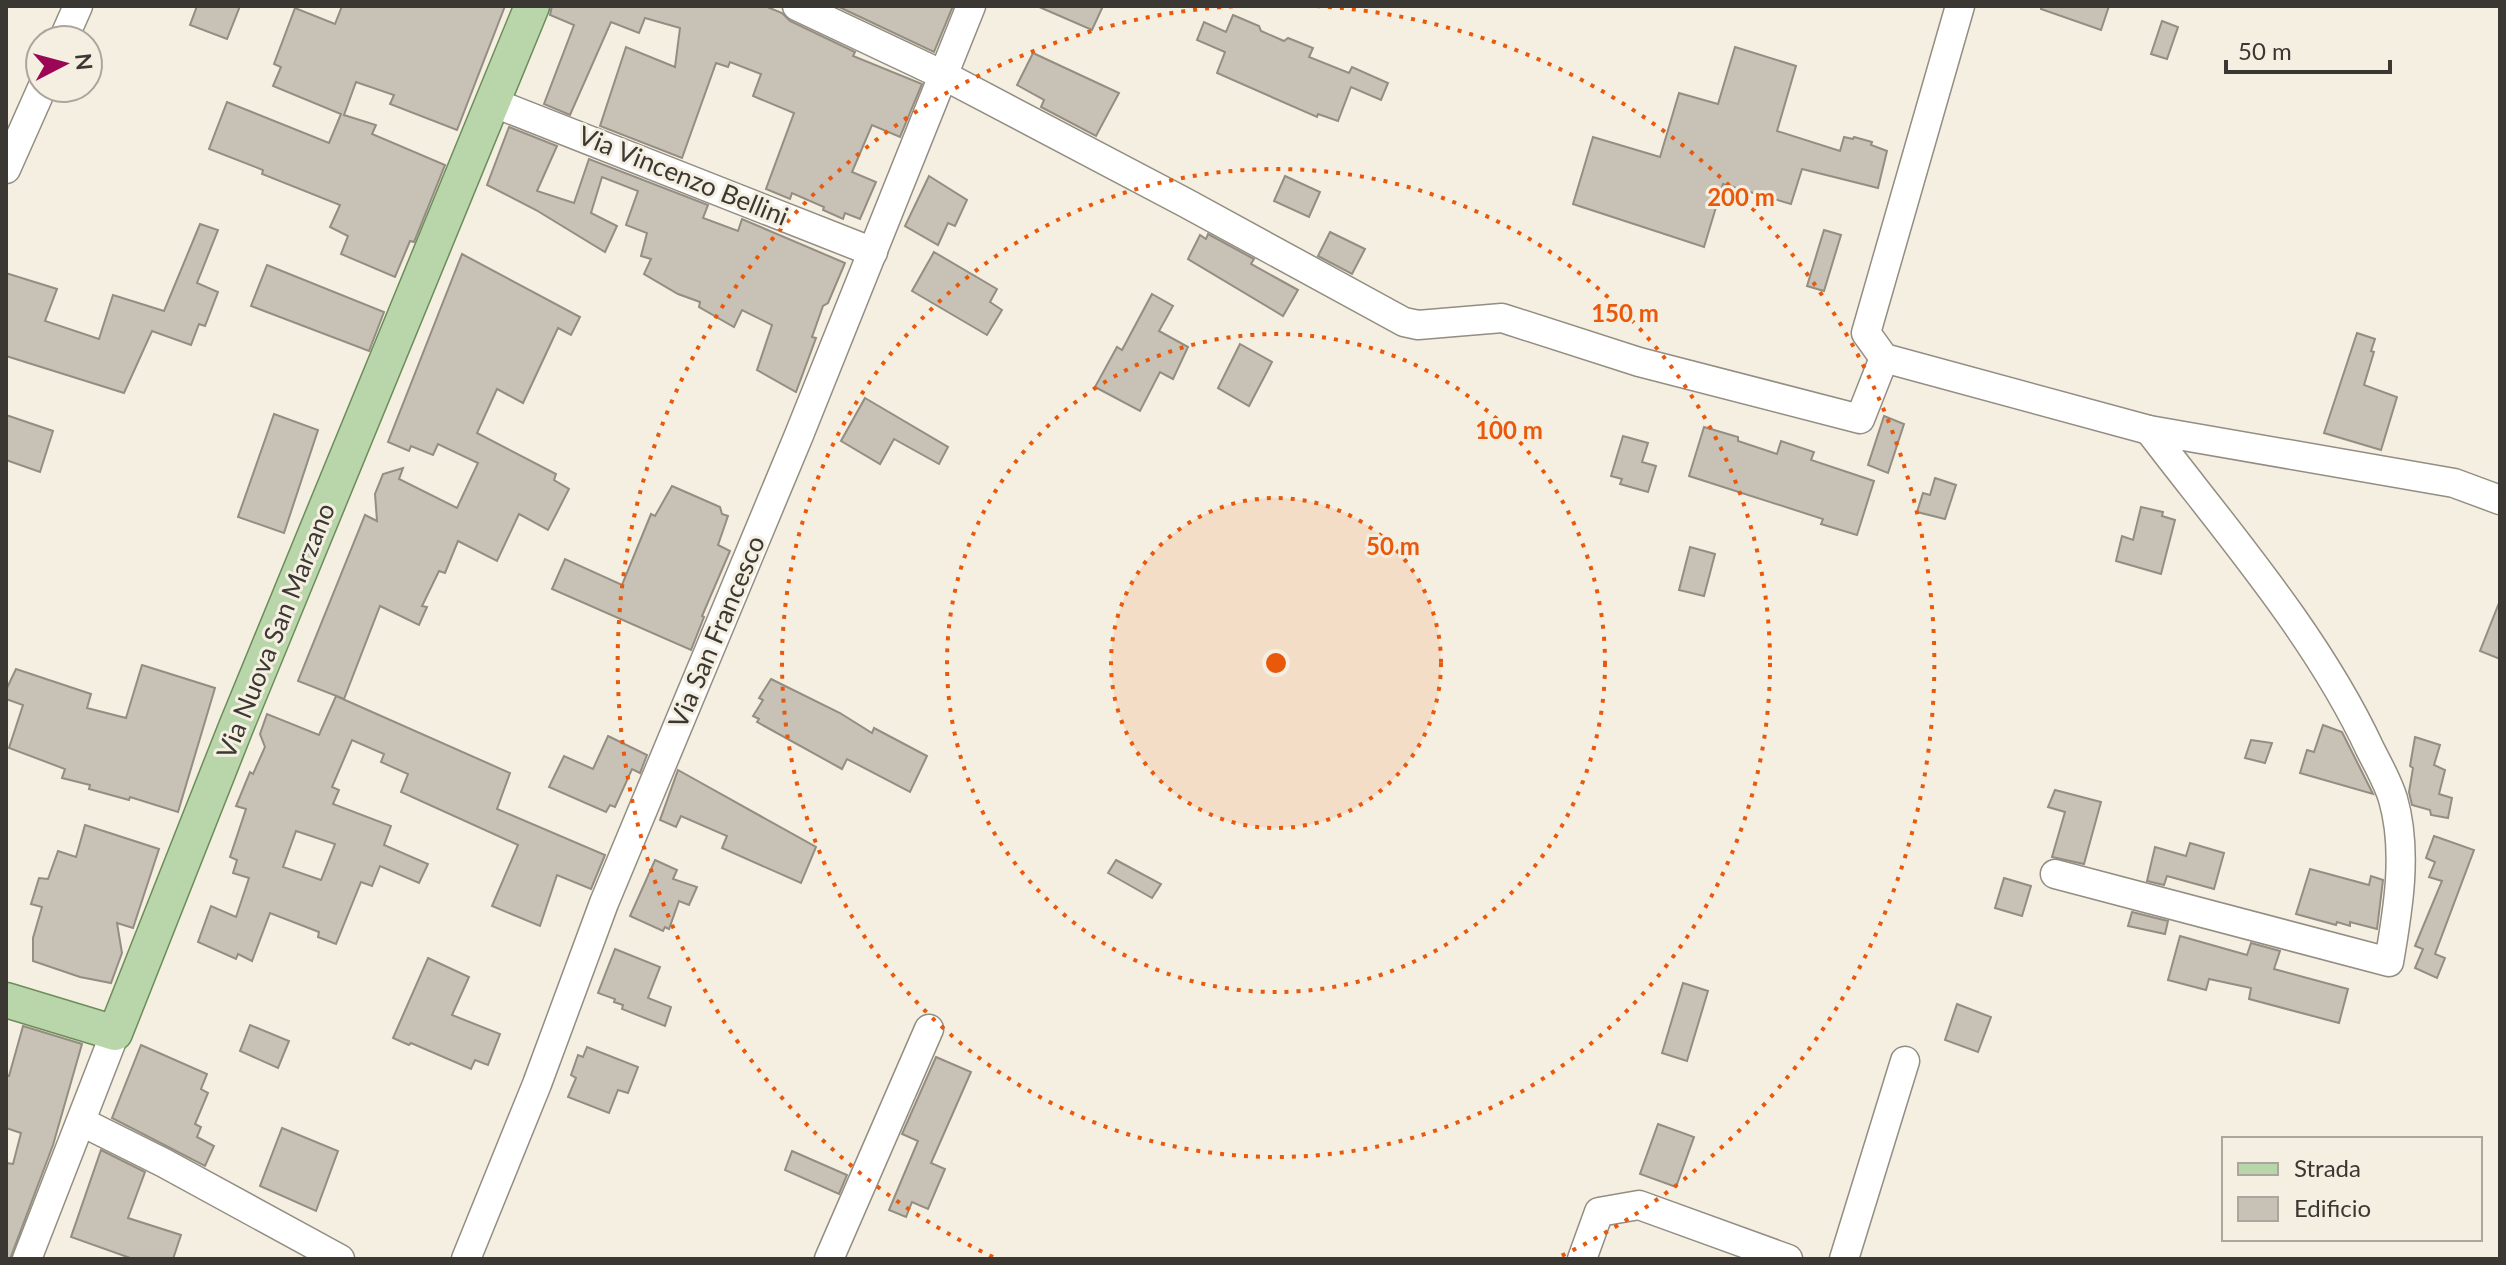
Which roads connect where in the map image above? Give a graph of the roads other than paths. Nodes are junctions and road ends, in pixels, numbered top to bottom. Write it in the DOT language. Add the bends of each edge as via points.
graph roads {
  1 [pos="532,6"];
  2 [pos="797,6"];
  3 [pos="971,6"];
  4 [pos="1960,6"];
  5 [pos="943,75"];
  6 [pos="492,102"];
  7 [pos="35,104"];
  8 [pos="6,169"];
  9 [pos="873,252"];
  10 [pos="1884,358"];
  11 [pos="2149,430"];
  12 [pos="2500,500"];
  13 [pos="2055,874"];
  14 [pos="6,1000"];
  15 [pos="929,1029"];
  16 [pos="115,1033"];
  17 [pos="1905,1061"];
  18 [pos="82,1122"];
  19 [pos="27,1259"];
  20 [pos="340,1259"];
  21 [pos="466,1259"];
  22 [pos="829,1259"];
  23 [pos="1582,1259"];
  24 [pos="1788,1259"];
  25 [pos="1844,1259"];
  1 -- 6 [label="main road, Via Nuova San Marzano"];
  2 -- 5 [label="street"];
  3 -- 5 [label="street, Via San Francesco"];
  4 -- 10 [label="street" via="1866,333"];
  5 -- 9 [label="street, Via San Francesco"];
  5 -- 10 [label="street" via="1404,322 1502,318 1639,362 1860,419"];
  6 -- 9 [label="street, Via Vincenzo Bellini"];
  6 -- 16 [label="main road, Via Nuova San Marzano"];
  7 -- 8 [label="street"];
  9 -- 21 [label="street, Via San Francesco" via="604,903"];
  10 -- 11 [label="street"];
  11 -- 12 [label="street" via="2454,483"];
  11 -- 13 [label="street" via="2304,634 2354,715 2393,797 2400,833 2399,893 2389,962"];
  14 -- 16 [label="main road"];
  15 -- 22 [label="street"];
  16 -- 18 [label="street, Via Nuova San Marzano"];
  17 -- 25 [label="street"];
  18 -- 19 [label="street, Via Nuova San Marzano"];
  18 -- 20 [label="street"];
  23 -- 24 [label="street" via="1599,1212 1639,1205"];
}
